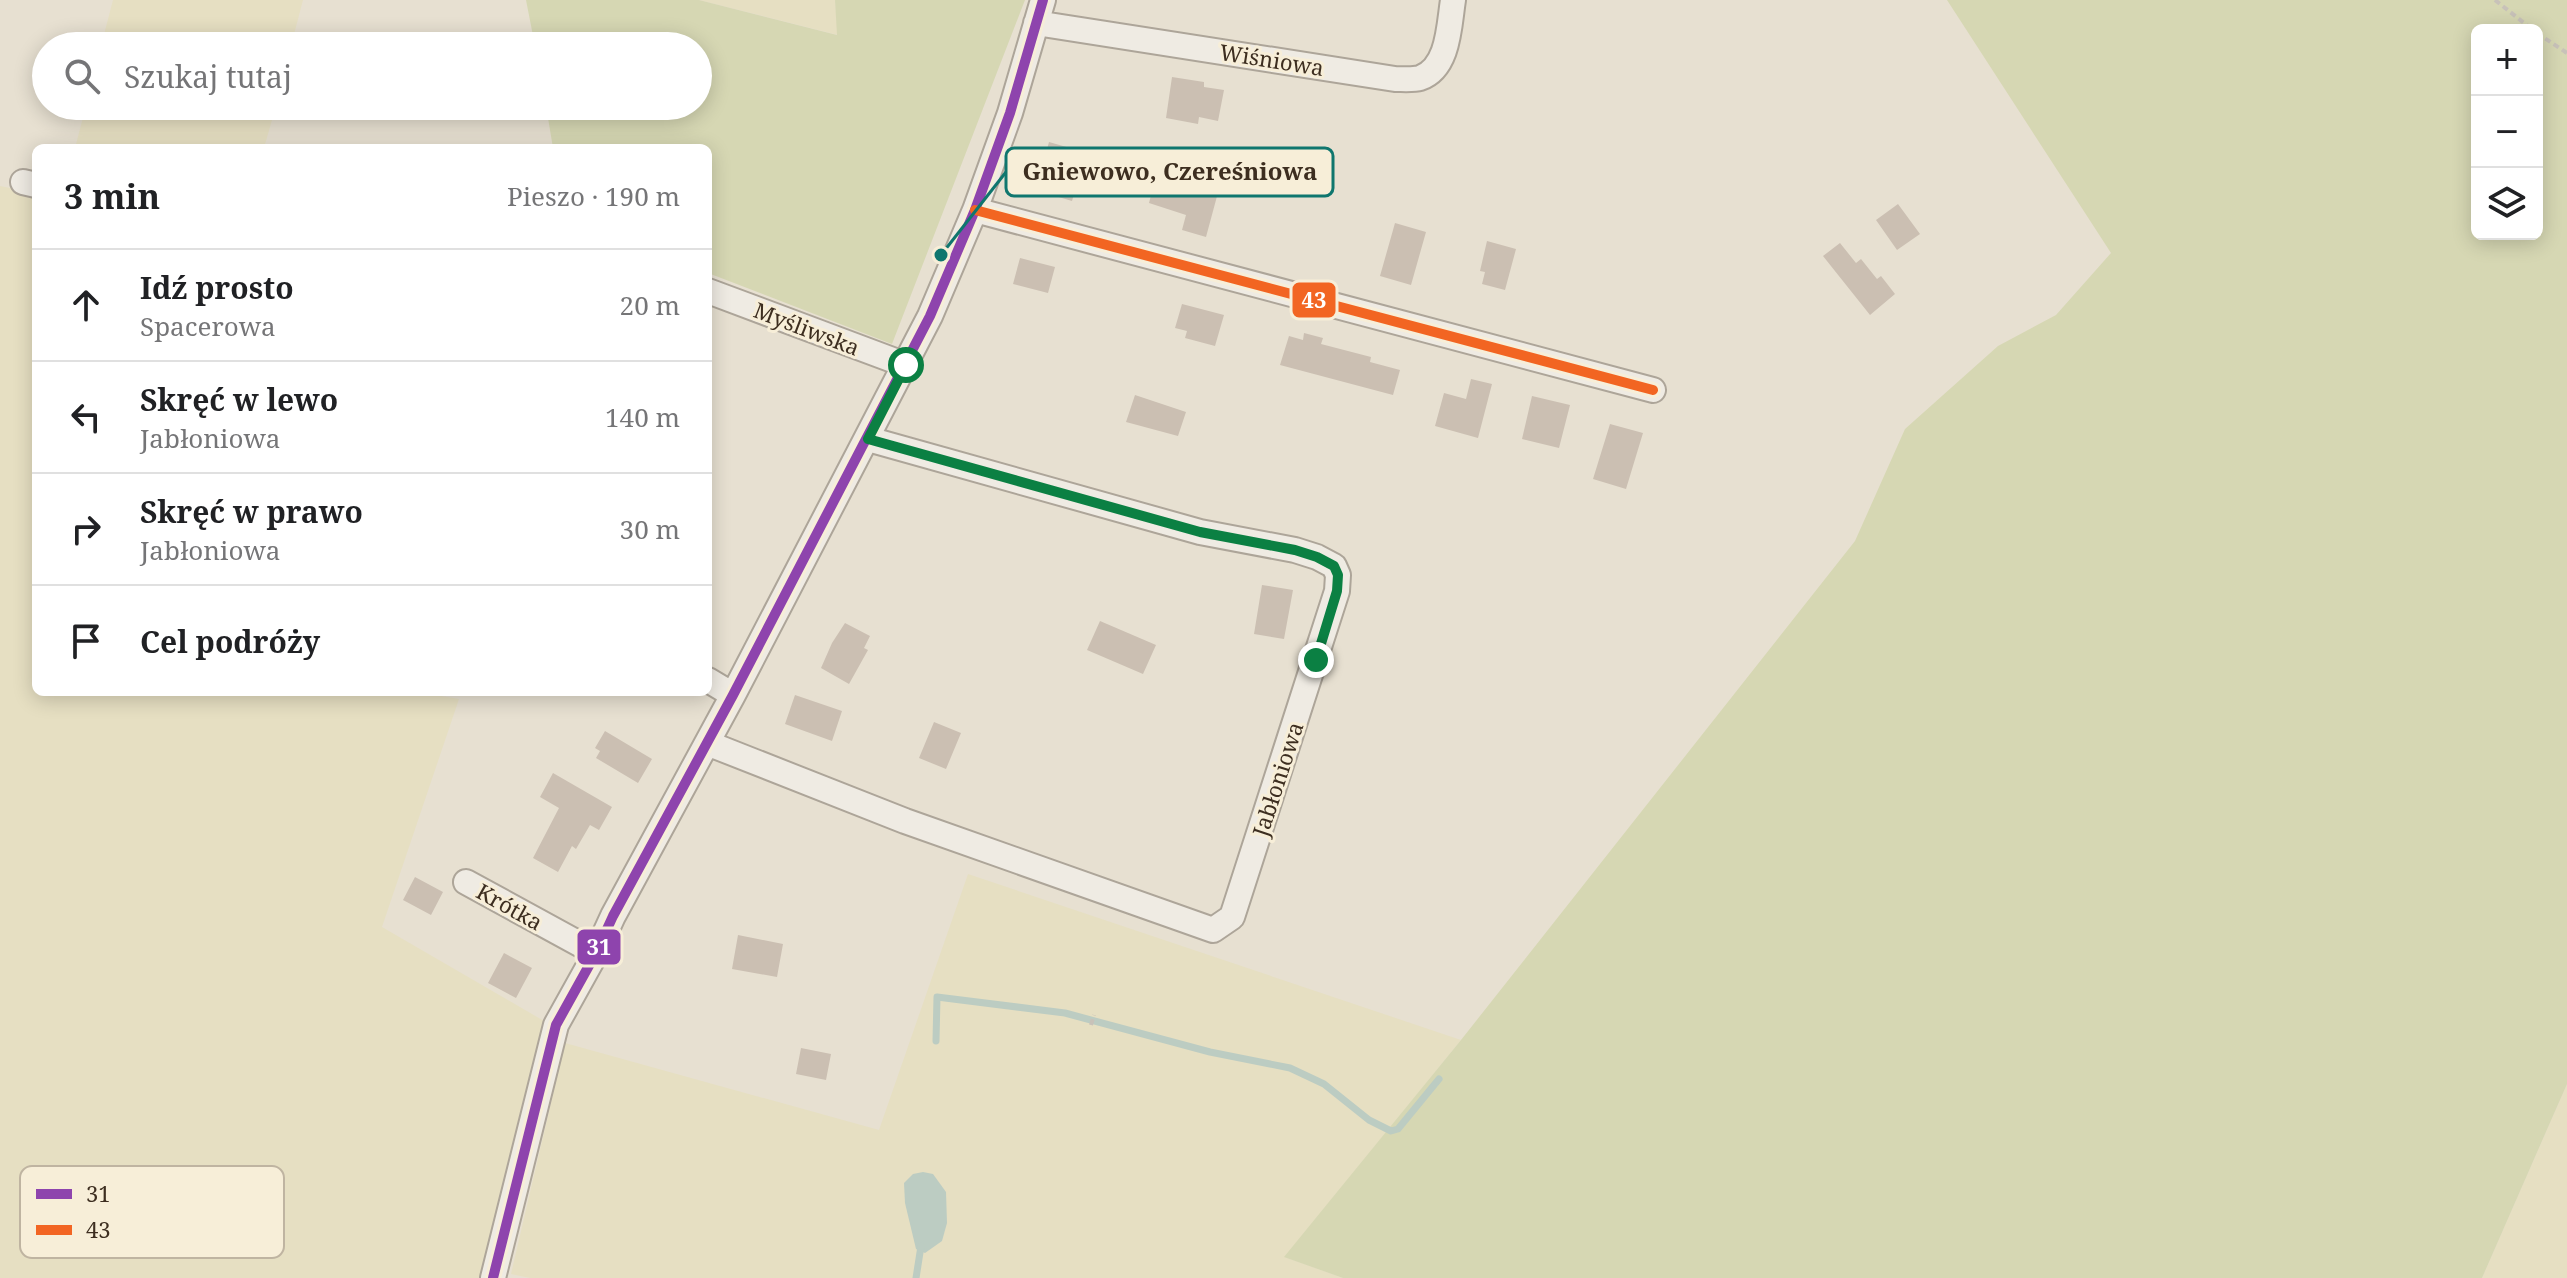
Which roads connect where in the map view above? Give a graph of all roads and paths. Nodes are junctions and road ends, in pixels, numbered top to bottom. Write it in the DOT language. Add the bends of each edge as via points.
graph roads {
  1 [pos="1453,0"];
  2 [pos="2495,0"];
  3 [pos="1040,12"];
  4 [pos="2525,24"];
  5 [pos="2543,37"];
  6 [pos="2567,53"];
  7 [pos="975,210"];
  8 [pos="712,292"];
  9 [pos="906,365"];
  10 [pos="1653,390"];
  11 [pos="868,439"];
  12 [pos="712,682"];
  13 [pos="733,695"];
  14 [pos="707,743"];
  15 [pos="466,882"];
  16 [pos="596,953"];
  17 [pos="1094,1015"];
  18 [pos="1091,1025"];
  19 [pos="493,1278"];
  1 -- 3 [label="street, Wiśniowa" via="1440,61 1418,79 1395,79"];
  2 -- 4 [label="path"];
  3 -- 7 [label="street"];
  5 -- 6 [label="path"];
  7 -- 9 [label="street"];
  7 -- 10 [label="street"];
  8 -- 9 [label="street, Myśliwska"];
  9 -- 11 [label="street"];
  11 -- 13 [label="street"];
  11 -- 14 [label="street, Jabłoniowa" via="1200,532 1295,550 1334,566 1338,575 1333,605 1232,917 1213,930 905,821"];
  12 -- 13 [label="street"];
  13 -- 14 [label="street"];
  14 -- 16 [label="street"];
  15 -- 16 [label="street, Krótka"];
  16 -- 19 [label="street" via="556,1025"];
  17 -- 18 [label="path"];
}
